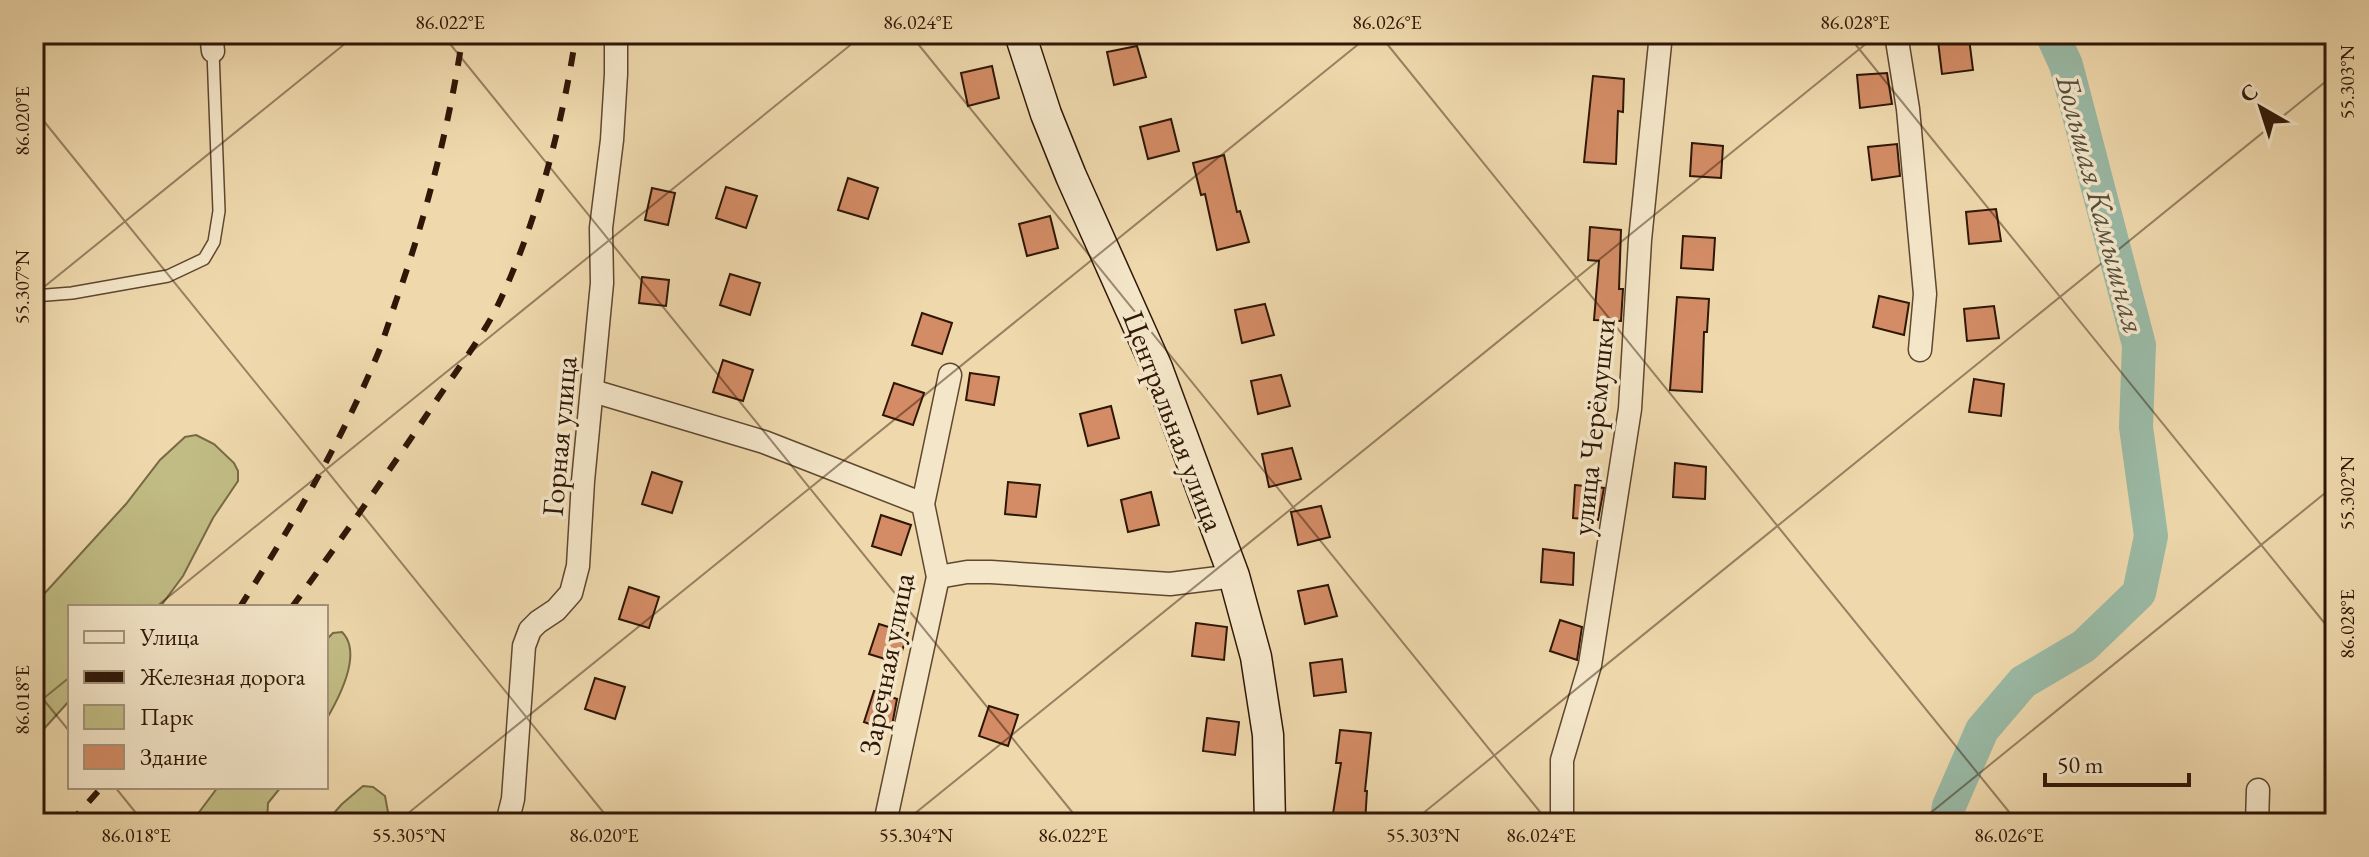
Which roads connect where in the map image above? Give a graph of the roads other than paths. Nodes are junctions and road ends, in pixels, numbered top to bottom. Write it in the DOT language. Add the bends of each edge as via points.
graph roads {
  1 [pos="616,34"];
  2 [pos="1020,34"];
  3 [pos="1661,34"];
  4 [pos="1896,34"];
  5 [pos="212,42"];
  6 [pos="34,296"];
  7 [pos="1920,350"];
  8 [pos="950,375"];
  9 [pos="593,391"];
  10 [pos="923,504"];
  11 [pos="1234,576"];
  12 [pos="938,577"];
  13 [pos="2258,790"];
  14 [pos="507,823"];
  15 [pos="885,823"];
  16 [pos="1270,823"];
  17 [pos="1562,823"];
  18 [pos="2257,823"];
  1 -- 9 [label="street, Горная улица"];
  2 -- 11 [label="street, Центральная улица" via="1071,176 1157,368"];
  3 -- 17 [label="street, улица Черёмушки" via="1630,409 1590,665 1562,760"];
  4 -- 7 [label="street" via="1925,294"];
  5 -- 6 [label="lane" via="219,211 214,242 204,259 168,276"];
  8 -- 10 [label="street, Заречная улица"];
  9 -- 10 [label="street" via="764,442"];
  9 -- 14 [label="street, Горная улица" via="576,582 556,610 530,630 524,646"];
  10 -- 12 [label="street, Заречная улица"];
  11 -- 12 [label="street" via="1170,584 991,572"];
  11 -- 16 [label="street, Центральная улица" via="1256,657 1268,735"];
  12 -- 15 [label="street, Заречная улица"];
  13 -- 18 [label="street"];
}
